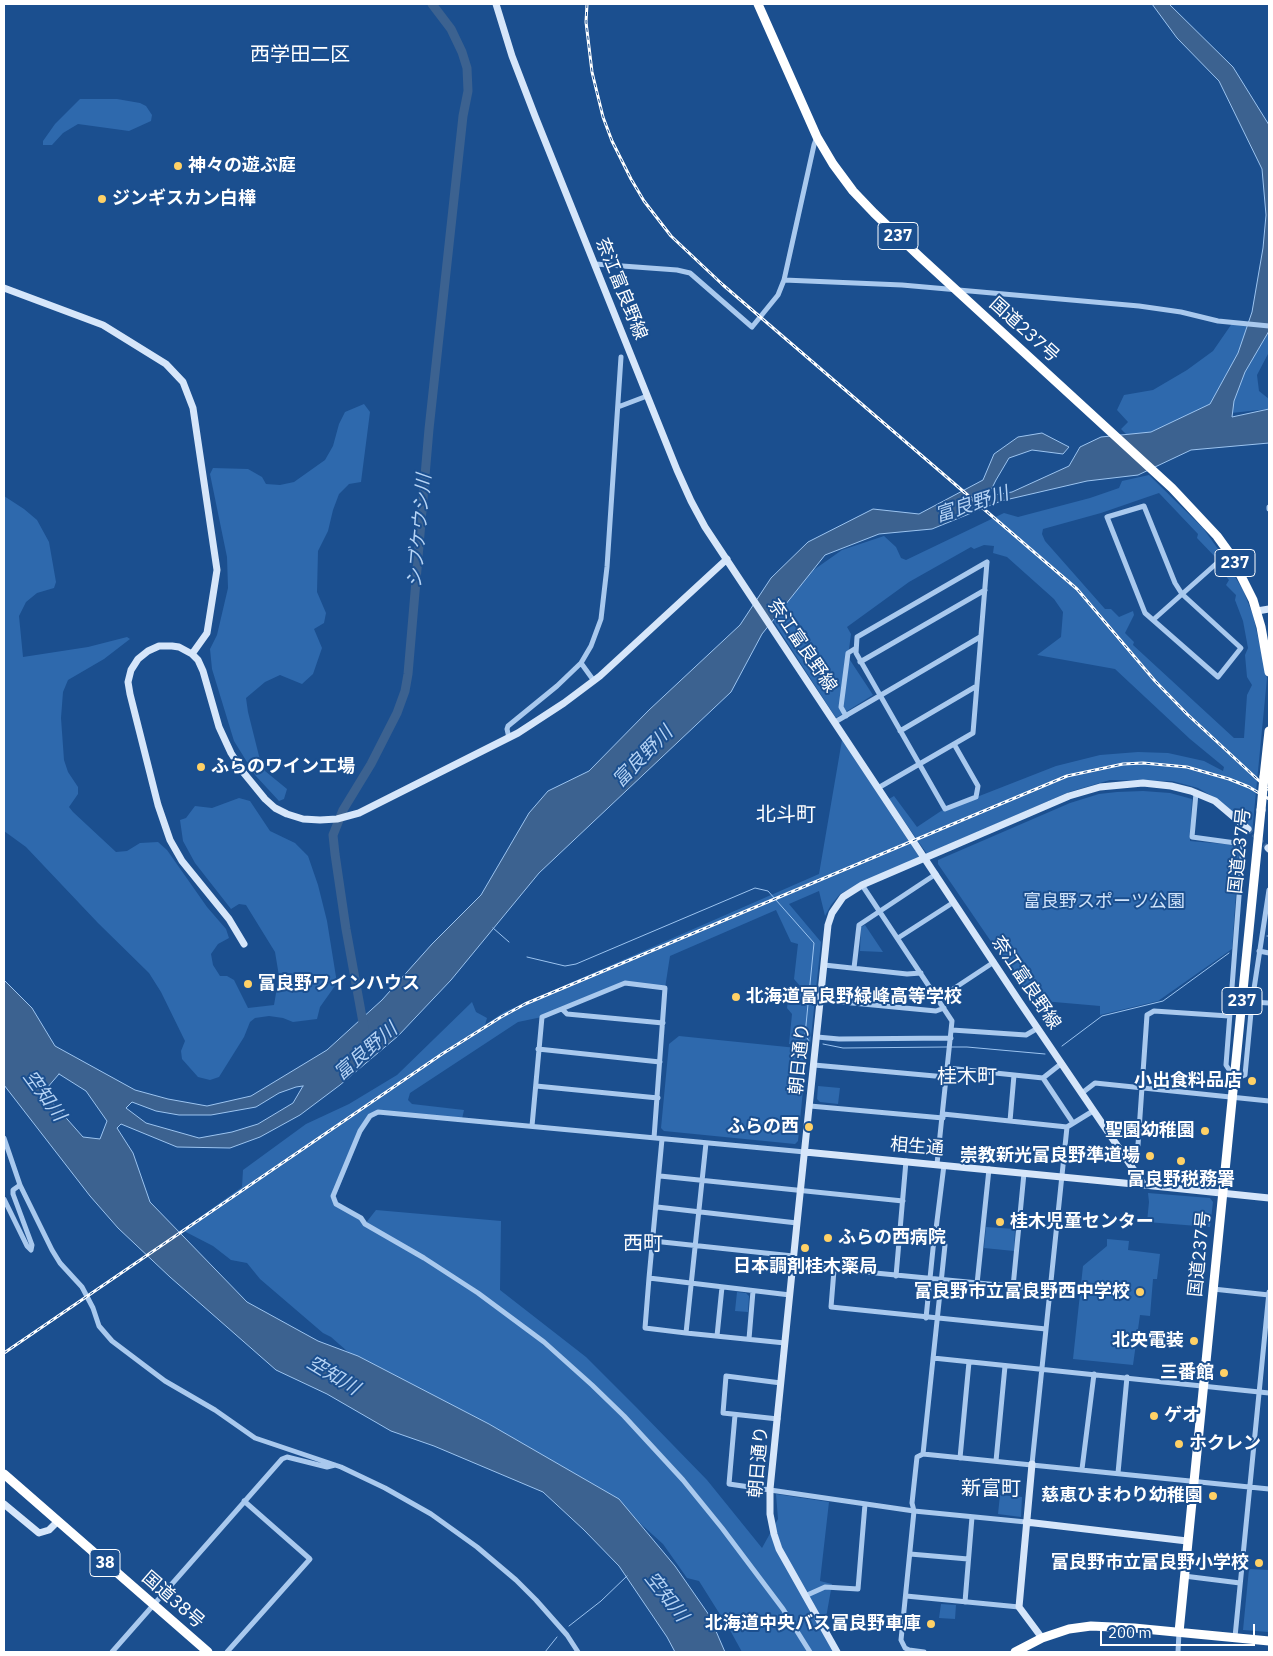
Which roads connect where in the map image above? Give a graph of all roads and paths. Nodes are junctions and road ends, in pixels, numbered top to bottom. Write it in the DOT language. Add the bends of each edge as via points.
graph roads {
  1 [pos="496,4"];
  2 [pos="758,4"];
  3 [pos="817,137"];
  4 [pos="595,264"];
  5 [pos="784,280"];
  6 [pos="4,288"];
  7 [pos="956,290"];
  8 [pos="1269,326"];
  9 [pos="621,357"];
  10 [pos="647,396"];
  11 [pos="618,407"];
  12 [pos="1230,554"];
  13 [pos="727,559"];
  14 [pos="985,590"];
  15 [pos="1182,594"];
  16 [pos="1269,609"];
  17 [pos="1257,611"];
  18 [pos="1153,620"];
  19 [pos="980,638"];
  20 [pos="856,648"];
  21 [pos="192,654"];
  22 [pos="860,662"];
  23 [pos="581,663"];
  24 [pos="1269,672"];
  25 [pos="594,681"];
  26 [pos="975,687"];
  27 [pos="880,696"];
  28 [pos="846,716"];
  29 [pos="835,722"];
  30 [pos="900,731"];
  31 [pos="1269,731"];
  32 [pos="508,738"];
  33 [pos="954,744"];
  34 [pos="919,764"];
  35 [pos="878,788"];
  36 [pos="1196,793"];
  37 [pos="1248,829"];
  38 [pos="925,858"];
  39 [pos="936,874"];
  40 [pos="862,884"];
  41 [pos="1269,890"];
  42 [pos="954,902"];
  43 [pos="879,911"];
  44 [pos="898,938"];
  45 [pos="244,944"];
  46 [pos="1259,951"];
  47 [pos="1269,953"];
  48 [pos="994,962"];
  49 [pos="824,965"];
  50 [pos="854,968"];
  51 [pos="921,973"];
  52 [pos="938,999"];
  53 [pos="821,1000"];
  54 [pos="1252,1002"];
  55 [pos="1269,1003"];
  56 [pos="944,1008"];
  57 [pos="562,1009"];
  58 [pos="1229,1016"];
  59 [pos="663,1023"];
  60 [pos="1038,1028"];
  61 [pos="952,1030"];
  62 [pos="817,1037"];
  63 [pos="950,1038"];
  64 [pos="538,1050"];
  65 [pos="660,1062"];
  66 [pos="1062,1064"];
  67 [pos="814,1065"];
  68 [pos="947,1068"];
  69 [pos="1014,1075"];
  70 [pos="946,1077"];
  71 [pos="1043,1078"];
  72 [pos="1234,1079"];
  73 [pos="536,1086"];
  74 [pos="1142,1088"];
  75 [pos="1082,1093"];
  76 [pos="1233,1097"];
  77 [pos="658,1098"];
  78 [pos="1269,1100"];
  79 [pos="810,1106"];
  80 [pos="1093,1111"];
  81 [pos="943,1116"];
  82 [pos="1010,1121"];
  83 [pos="1073,1123"];
  84 [pos="532,1126"];
  85 [pos="1066,1127"];
  86 [pos="4,1138"];
  87 [pos="654,1138"];
  88 [pos="662,1139"];
  89 [pos="706,1143"];
  90 [pos="805,1152"];
  91 [pos="1124,1156"];
  92 [pos="906,1161"];
  93 [pos="941,1164"];
  94 [pos="989,1169"];
  95 [pos="1024,1174"];
  96 [pos="660,1176"];
  97 [pos="1062,1178"];
  98 [pos="702,1181"];
  99 [pos="20,1185"];
  100 [pos="1144,1186"];
  101 [pos="801,1191"];
  102 [pos="1222,1193"];
  103 [pos="1269,1198"];
  104 [pos="4,1200"];
  105 [pos="903,1200"];
  106 [pos="656,1207"];
  107 [pos="698,1212"];
  108 [pos="797,1223"];
  109 [pos="936,1228"];
  110 [pos="653,1241"];
  111 [pos="695,1246"];
  112 [pos="793,1256"];
  113 [pos="793,1265"];
  114 [pos="834,1270"];
  115 [pos="896,1276"];
  116 [pos="648,1278"];
  117 [pos="930,1280"];
  118 [pos="941,1281"];
  119 [pos="692,1284"];
  120 [pos="976,1284"];
  121 [pos="722,1287"];
  122 [pos="1012,1288"];
  123 [pos="1212,1289"];
  124 [pos="753,1290"];
  125 [pos="1050,1290"];
  126 [pos="1269,1294"];
  127 [pos="790,1295"];
  128 [pos="926,1318"];
  129 [pos="936,1319"];
  130 [pos="1046,1329"];
  131 [pos="686,1332"];
  132 [pos="717,1336"];
  133 [pos="749,1339"];
  134 [pos="785,1343"];
  135 [pos="933,1358"];
  136 [pos="969,1362"];
  137 [pos="1005,1366"];
  138 [pos="1042,1369"];
  139 [pos="1094,1374"];
  140 [pos="1127,1377"];
  141 [pos="781,1383"];
  142 [pos="1203,1386"];
  143 [pos="1259,1392"];
  144 [pos="1269,1393"];
  145 [pos="735,1414"];
  146 [pos="778,1419"];
  147 [pos="923,1454"];
  148 [pos="960,1458"];
  149 [pos="996,1461"];
  150 [pos="1032,1464"];
  151 [pos="335,1465"];
  152 [pos="1082,1469"];
  153 [pos="1118,1473"];
  154 [pos="4,1474"];
  155 [pos="1193,1481"];
  156 [pos="1250,1488"];
  157 [pos="770,1489"];
  158 [pos="1269,1489"];
  159 [pos="244,1501"];
  160 [pos="4,1504"];
  161 [pos="865,1504"];
  162 [pos="914,1511"];
  163 [pos="972,1516"];
  164 [pos="58,1521"];
  165 [pos="1026,1522"];
  166 [pos="1188,1541"];
  167 [pos="910,1554"];
  168 [pos="968,1558"];
  169 [pos="1184,1576"];
  170 [pos="1240,1583"];
  171 [pos="805,1596"];
  172 [pos="906,1596"];
  173 [pos="965,1602"];
  174 [pos="154,1605"];
  175 [pos="1019,1607"];
  176 [pos="1179,1632"];
  177 [pos="1234,1637"];
  178 [pos="1042,1638"];
  179 [pos="1269,1641"];
  180 [pos="112,1652"];
  181 [pos="206,1652"];
  182 [pos="227,1652"];
  183 [pos="578,1652"];
  184 [pos="810,1652"];
  185 [pos="838,1652"];
  186 [pos="924,1652"];
  187 [pos="1014,1652"];
  188 [pos="1178,1652"];
  1 -- 4 [label="street, 奈江富良野線" via="512,56"];
  2 -- 3 [label="highway, 国道237号 / 237"];
  3 -- 5 [label="street"];
  3 -- 7 [label="highway, 国道237号 / 237" via="837,170 863,202"];
  4 -- 5 [label="street" via="690,273 752,327 778,295"];
  4 -- 10 [label="street, 奈江富良野線"];
  5 -- 7 [label="street"];
  6 -- 21 [label="street" via="103,325 166,364 183,382 193,408 217,570 207,633"];
  7 -- 8 [label="street" via="1139,306"];
  7 -- 12 [label="highway, 国道237号 / 237" via="1160,477 1205,522"];
  9 -- 11 [label="street"];
  10 -- 11 [label="street"];
  10 -- 13 [label="street, 奈江富良野線" via="688,495"];
  11 -- 23 [label="street" via="603,608 598,628"];
  12 -- 15 [label="street"];
  12 -- 17 [label="highway, 国道237号 / 237"];
  13 -- 25 [label="street"];
  13 -- 29 [label="street, 奈江富良野線"];
  14 -- 19 [label="street"];
  14 -- 20 [label="street" via="987,562 857,637"];
  14 -- 22 [label="street"];
  15 -- 18 [label="street"];
  15 -- 18 [label="street" via="1241,648 1218,678"];
  15 -- 18 [label="street" via="1144,506 1107,517 1145,613"];
  16 -- 17 [label="street"];
  17 -- 24 [label="highway, 国道237号 / 237"];
  19 -- 26 [label="street"];
  19 -- 27 [label="street"];
  20 -- 22 [label="street"];
  20 -- 28 [label="street" via="848,653 841,707"];
  21 -- 32 [label="street" via="203,671 227,746 250,781 281,812 303,819 336,819 359,813"];
  21 -- 45 [label="street" via="172,646 159,646 148,651 138,658 131,670 128,688 170,840"];
  22 -- 27 [label="street"];
  23 -- 25 [label="street"];
  23 -- 32 [label="street" via="508,726"];
  25 -- 32 [label="street" via="558,708"];
  26 -- 30 [label="street"];
  26 -- 33 [label="street" via="972,733"];
  27 -- 28 [label="street"];
  27 -- 30 [label="street"];
  28 -- 29 [label="street"];
  29 -- 35 [label="street, 奈江富良野線"];
  30 -- 34 [label="street"];
  31 -- 72 [label="highway, 国道237号 / 237, bridge"];
  33 -- 34 [label="street"];
  33 -- 34 [label="street" via="978,786 976,797 945,809"];
  34 -- 35 [label="street"];
  35 -- 38 [label="street, 奈江富良野線"];
  36 -- 37 [label="street, 朝日通り" via="1215,801"];
  36 -- 38 [label="street, 朝日通り" via="1143,783 1100,787 1069,796"];
  36 -- 58 [label="street" via="1192,838 1243,844"];
  38 -- 39 [label="street, 奈江富良野線"];
  38 -- 40 [label="street, 朝日通り"];
  39 -- 42 [label="street, 奈江富良野線"];
  39 -- 43 [label="street"];
  40 -- 43 [label="street"];
  40 -- 49 [label="street, 朝日通り" via="842,897 832,913"];
  41 -- 46 [label="street"];
  42 -- 44 [label="street"];
  42 -- 48 [label="street, 奈江富良野線"];
  43 -- 44 [label="street"];
  43 -- 50 [label="street" via="859,925"];
  44 -- 51 [label="street"];
  46 -- 47 [label="street"];
  46 -- 54 [label="street"];
  48 -- 52 [label="street"];
  48 -- 60 [label="street, 奈江富良野線"];
  49 -- 50 [label="street"];
  49 -- 53 [label="street, 朝日通り"];
  50 -- 51 [label="street"];
  51 -- 52 [label="street"];
  52 -- 56 [label="street"];
  53 -- 56 [label="street" via="936,1012"];
  53 -- 62 [label="street, 朝日通り"];
  54 -- 55 [label="street"];
  54 -- 72 [label="street" via="1245,1075"];
  56 -- 61 [label="street" via="952,1021"];
  57 -- 59 [label="street" via="568,1014"];
  57 -- 59 [label="street" via="625,982 665,988"];
  57 -- 64 [label="street" via="542,1017"];
  58 -- 72 [label="street" via="1226,1065"];
  58 -- 74 [label="street" via="1154,1010 1147,1015"];
  59 -- 65 [label="street"];
  60 -- 61 [label="street" via="1026,1035"];
  60 -- 66 [label="street, 奈江富良野線"];
  61 -- 63 [label="street"];
  62 -- 63 [label="street"];
  62 -- 67 [label="street, 朝日通り"];
  63 -- 68 [label="street"];
  64 -- 65 [label="street"];
  64 -- 73 [label="street"];
  65 -- 77 [label="street"];
  66 -- 71 [label="street"];
  66 -- 75 [label="street, 奈江富良野線"];
  67 -- 70 [label="street"];
  67 -- 79 [label="street, 朝日通り"];
  68 -- 69 [label="street"];
  68 -- 70 [label="street"];
  69 -- 71 [label="street"];
  69 -- 82 [label="street"];
  70 -- 81 [label="street"];
  71 -- 83 [label="street"];
  72 -- 76 [label="highway, 国道237号 / 237"];
  73 -- 77 [label="street"];
  73 -- 84 [label="street"];
  74 -- 75 [label="street" via="1095,1083"];
  74 -- 76 [label="street"];
  74 -- 91 [label="street" via="1138,1145"];
  75 -- 80 [label="street, 奈江富良野線"];
  76 -- 78 [label="street"];
  76 -- 102 [label="highway, 国道237号 / 237"];
  77 -- 87 [label="street"];
  79 -- 81 [label="street"];
  79 -- 90 [label="street, 朝日通り"];
  80 -- 83 [label="street"];
  80 -- 91 [label="street, 奈江富良野線"];
  81 -- 82 [label="street"];
  81 -- 93 [label="street"];
  82 -- 85 [label="street"];
  83 -- 85 [label="street"];
  84 -- 87 [label="street"];
  84 -- 184 [label="street" via="378,1112 370,1116 360,1131 334,1200 365,1224 478,1293 544,1342 592,1385 677,1473 722,1528 783,1609"];
  85 -- 97 [label="street"];
  86 -- 99 [label="street"];
  87 -- 88 [label="street"];
  88 -- 89 [label="street"];
  88 -- 96 [label="street"];
  89 -- 90 [label="street"];
  89 -- 98 [label="street"];
  90 -- 92 [label="street, 相生通"];
  90 -- 101 [label="street, 朝日通り"];
  91 -- 100 [label="street, 奈江富良野線"];
  92 -- 93 [label="street, 相生通"];
  92 -- 105 [label="street"];
  93 -- 94 [label="street, 相生通"];
  93 -- 109 [label="street"];
  94 -- 95 [label="street, 相生通"];
  94 -- 120 [label="street"];
  95 -- 97 [label="street, 相生通"];
  95 -- 122 [label="street"];
  96 -- 98 [label="street"];
  96 -- 106 [label="street"];
  97 -- 100 [label="street, 相生通"];
  97 -- 125 [label="street"];
  98 -- 101 [label="street"];
  98 -- 107 [label="street"];
  99 -- 104 [label="street" via="13,1194 32,1245 30,1250"];
  99 -- 151 [label="street" via="52,1250 86,1293 99,1326 112,1341 165,1381 255,1438"];
  100 -- 102 [label="street"];
  101 -- 105 [label="street"];
  101 -- 108 [label="street, 朝日通り"];
  102 -- 103 [label="street"];
  102 -- 123 [label="highway, 国道237号 / 237"];
  105 -- 115 [label="street"];
  106 -- 107 [label="street"];
  106 -- 110 [label="street"];
  107 -- 108 [label="street"];
  107 -- 111 [label="street"];
  108 -- 112 [label="street, 朝日通り"];
  109 -- 117 [label="street"];
  109 -- 118 [label="street" via="945,1245"];
  110 -- 111 [label="street"];
  110 -- 116 [label="street"];
  111 -- 112 [label="street"];
  111 -- 119 [label="street"];
  112 -- 113 [label="street, 朝日通り"];
  113 -- 114 [label="street"];
  113 -- 127 [label="street, 朝日通り"];
  114 -- 115 [label="street"];
  114 -- 128 [label="street" via="831,1308"];
  115 -- 117 [label="street"];
  116 -- 119 [label="street"];
  116 -- 131 [label="street" via="645,1328"];
  117 -- 118 [label="street"];
  117 -- 128 [label="street"];
  118 -- 120 [label="street"];
  118 -- 129 [label="street"];
  119 -- 121 [label="street"];
  119 -- 131 [label="street"];
  120 -- 122 [label="street"];
  121 -- 124 [label="street"];
  121 -- 132 [label="street"];
  122 -- 125 [label="street"];
  123 -- 126 [label="street"];
  123 -- 142 [label="highway, 国道237号 / 237"];
  124 -- 127 [label="street"];
  124 -- 133 [label="street"];
  125 -- 130 [label="street"];
  126 -- 143 [label="street"];
  127 -- 134 [label="street, 朝日通り"];
  128 -- 129 [label="street"];
  129 -- 130 [label="street"];
  129 -- 135 [label="street"];
  130 -- 138 [label="street"];
  131 -- 132 [label="street"];
  132 -- 133 [label="street"];
  133 -- 134 [label="street"];
  134 -- 141 [label="street, 朝日通り"];
  135 -- 136 [label="street"];
  135 -- 147 [label="street"];
  136 -- 137 [label="street"];
  136 -- 148 [label="street"];
  137 -- 138 [label="street"];
  137 -- 149 [label="street"];
  138 -- 139 [label="street"];
  138 -- 150 [label="street"];
  139 -- 140 [label="street"];
  139 -- 152 [label="street"];
  140 -- 142 [label="street"];
  140 -- 153 [label="street"];
  141 -- 145 [label="street" via="726,1376 723,1413"];
  141 -- 146 [label="street, 朝日通り"];
  142 -- 143 [label="street"];
  142 -- 155 [label="highway, 国道237号 / 237"];
  143 -- 144 [label="street"];
  143 -- 156 [label="street"];
  145 -- 146 [label="street"];
  145 -- 157 [label="street" via="728,1484"];
  146 -- 157 [label="street, 朝日通り"];
  147 -- 148 [label="street"];
  147 -- 162 [label="street" via="917,1457"];
  148 -- 149 [label="street"];
  149 -- 150 [label="street"];
  150 -- 152 [label="street"];
  150 -- 165 [label="street"];
  151 -- 159 [label="street" via="327,1467 284,1458"];
  151 -- 183 [label="street" via="385,1488 468,1540 536,1600"];
  152 -- 153 [label="street"];
  153 -- 155 [label="street"];
  154 -- 164 [label="highway, 国道38号 / 38"];
  155 -- 156 [label="street"];
  155 -- 166 [label="highway, 国道237号 / 237"];
  156 -- 158 [label="street"];
  156 -- 170 [label="street"];
  157 -- 161 [label="street"];
  157 -- 171 [label="street, 朝日通り" via="774,1534"];
  159 -- 174 [label="street"];
  159 -- 182 [label="street" via="310,1560"];
  160 -- 164 [label="street" via="39,1533 49,1530"];
  161 -- 162 [label="street"];
  161 -- 171 [label="street" via="858,1589 825,1587"];
  162 -- 163 [label="street"];
  162 -- 167 [label="street"];
  163 -- 165 [label="street"];
  163 -- 168 [label="street"];
  164 -- 174 [label="highway, 国道38号 / 38"];
  165 -- 166 [label="street"];
  165 -- 175 [label="street"];
  166 -- 169 [label="highway, 国道237号 / 237"];
  167 -- 168 [label="street"];
  167 -- 172 [label="street"];
  168 -- 173 [label="street"];
  169 -- 170 [label="street"];
  169 -- 176 [label="highway, 国道237号 / 237"];
  170 -- 177 [label="street"];
  171 -- 185 [label="street, 朝日通り"];
  172 -- 173 [label="street"];
  172 -- 186 [label="street" via="902,1644 908,1650"];
  173 -- 175 [label="street"];
  174 -- 180 [label="street"];
  174 -- 181 [label="highway, 国道38号 / 38"];
  175 -- 178 [label="street"];
  176 -- 177 [label="highway"];
  176 -- 178 [label="highway" via="1091,1626"];
  176 -- 188 [label="street"];
  177 -- 179 [label="highway"];
  178 -- 187 [label="highway"];
}
